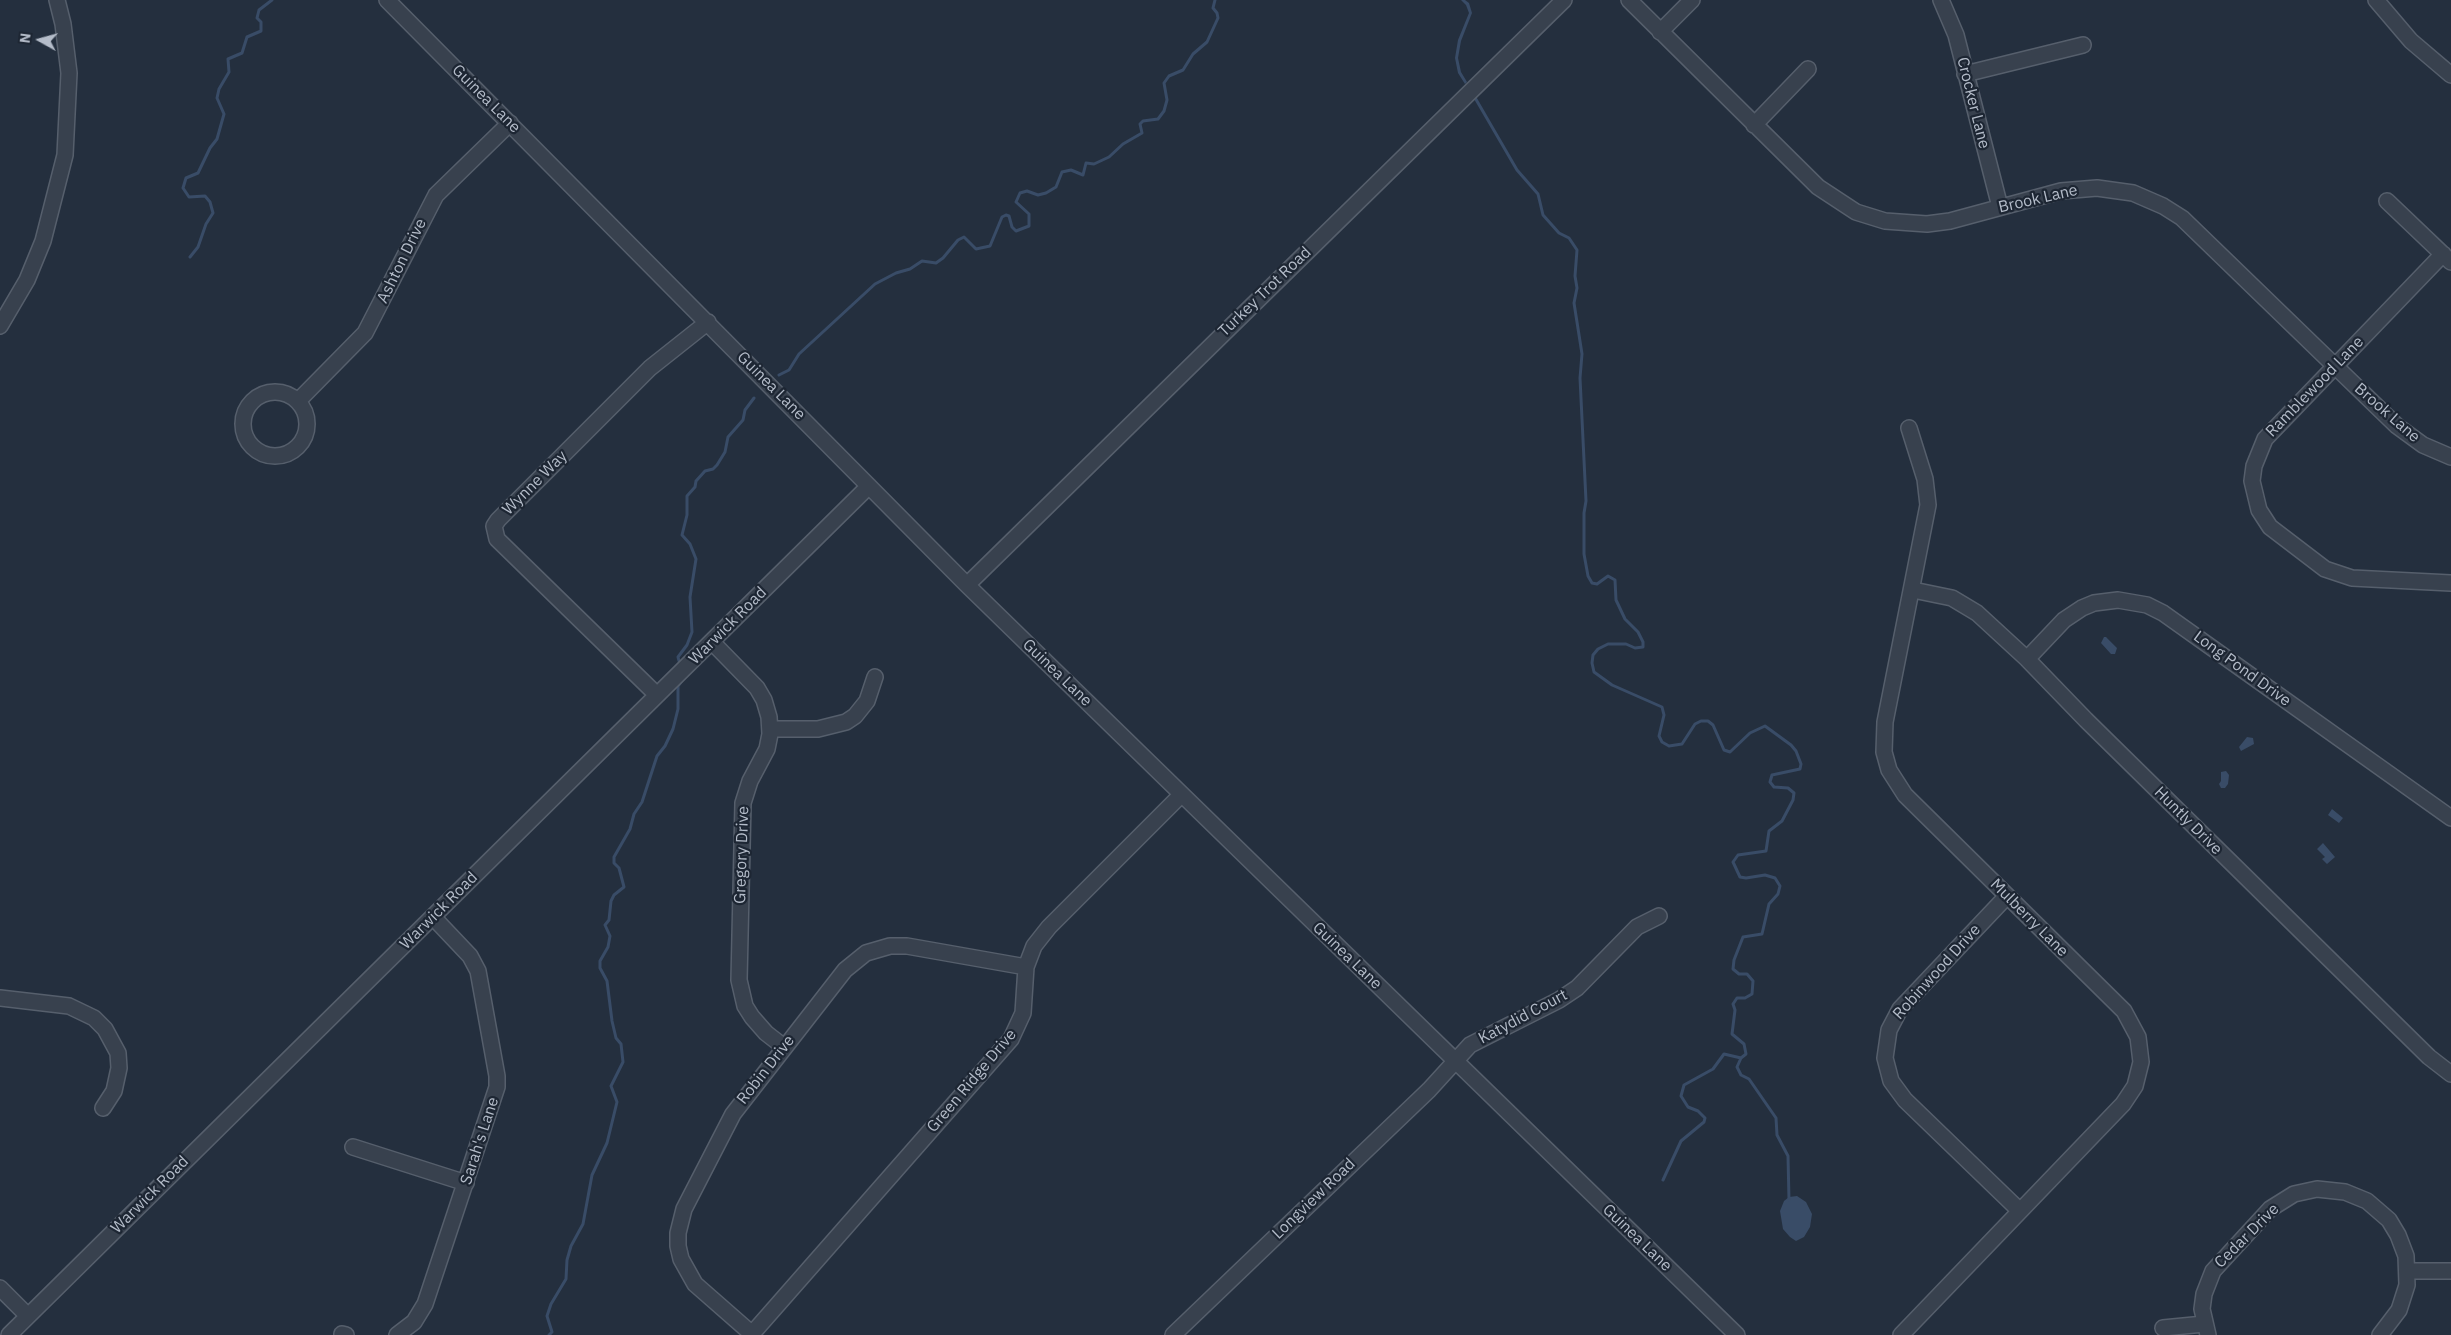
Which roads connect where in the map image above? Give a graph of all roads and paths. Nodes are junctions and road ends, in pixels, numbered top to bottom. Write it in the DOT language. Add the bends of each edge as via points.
graph roads {
  1 [pos="56,0"];
  2 [pos="388,0"];
  3 [pos="1564,0"];
  4 [pos="1629,0"];
  5 [pos="1692,0"];
  6 [pos="1941,0"];
  7 [pos="2376,0"];
  8 [pos="1660,32"];
  9 [pos="2083,46"];
  10 [pos="1808,69"];
  11 [pos="1965,74"];
  12 [pos="2451,75"];
  13 [pos="510,123"];
  14 [pos="1754,125"];
  15 [pos="2387,201"];
  16 [pos="2000,207"];
  17 [pos="2447,258"];
  18 [pos="708,322"];
  19 [pos="0,326"];
  20 [pos="2335,366"];
  21 [pos="298,401"];
  22 [pos="1909,428"];
  23 [pos="2451,457"];
  24 [pos="869,486"];
  25 [pos="2451,583"];
  26 [pos="967,585"];
  27 [pos="1913,590"];
  28 [pos="712,642"];
  29 [pos="2027,659"];
  30 [pos="875,677"];
  31 [pos="657,695"];
  32 [pos="770,729"];
  33 [pos="1181,795"];
  34 [pos="2451,818"];
  35 [pos="2007,896"];
  36 [pos="1659,916"];
  37 [pos="433,917"];
  38 [pos="1026,967"];
  39 [pos="0,998"];
  40 [pos="784,1047"];
  41 [pos="1455,1062"];
  42 [pos="2451,1074"];
  43 [pos="103,1108"];
  44 [pos="353,1147"];
  45 [pos="466,1183"];
  46 [pos="2020,1211"];
  47 [pos="2408,1271"];
  48 [pos="2451,1271"];
  49 [pos="0,1288"];
  50 [pos="28,1316"];
  51 [pos="2162,1328"];
  52 [pos="2206,1329"];
  53 [pos="752,1334"];
  54 [pos="9,1335"];
  55 [pos="397,1335"];
  56 [pos="1173,1335"];
  57 [pos="1737,1335"];
  58 [pos="1901,1335"];
  59 [pos="2380,1335"];
  1 -- 19 [label="street" via="63,24 69,74 65,155 43,241 27,280"];
  2 -- 13 [label="street, Guinea Lane"];
  3 -- 26 [label="street, Turkey Trot Road"];
  4 -- 8 [label="street, Brook Lane"];
  5 -- 8 [label="street"];
  6 -- 11 [label="street, Crocker Lane" via="1956,35"];
  7 -- 12 [label="street" via="2411,41"];
  8 -- 14 [label="street, Brook Lane"];
  9 -- 11 [label="street"];
  10 -- 14 [label="street"];
  11 -- 16 [label="street, Crocker Lane"];
  13 -- 18 [label="street, Guinea Lane"];
  13 -- 21 [label="street, Ashton Drive" via="436,195 365,333"];
  14 -- 16 [label="street, Brook Lane" via="1825,193 1842,205 1875,219 1927,224"];
  15 -- 17 [label="street"];
  16 -- 20 [label="street, Brook Lane" via="2062,191 2098,188 2133,193 2163,206 2182,218"];
  17 -- 20 [label="street, Ramblewood Lane"];
  18 -- 24 [label="street, Guinea Lane"];
  18 -- 31 [label="street, Wynne Way" via="650,368 494,526 497,539"];
  20 -- 23 [label="street, Brook Lane" via="2397,426 2423,445"];
  20 -- 25 [label="street, Ramblewood Lane" via="2265,438 2258,451 2252,481 2259,510 2276,533 2338,575"];
  21 -- 21 [label="street" via="276,391 252,401 242,425 251,446 268,456 287,454 296,448 304,439 307,428 306,417"];
  22 -- 27 [label="street, Mulberry Lane" via="1925,479 1928,505"];
  24 -- 26 [label="street, Guinea Lane"];
  24 -- 28 [label="street, Warwick Road"];
  26 -- 33 [label="street, Guinea Lane"];
  27 -- 29 [label="street, Huntly Drive" via="1946,596 1967,606"];
  27 -- 35 [label="street, Mulberry Lane" via="1885,722 1884,752 1889,770 1905,796"];
  28 -- 31 [label="street, Warwick Road"];
  28 -- 32 [label="street, Gregory Drive" via="757,688 764,700"];
  29 -- 34 [label="street, Long Pond Drive" via="2058,625 2082,608 2118,600 2147,605 2163,613"];
  29 -- 42 [label="street, Huntly Drive" via="2429,1058"];
  30 -- 32 [label="street" via="867,701 846,722 818,729"];
  31 -- 37 [label="street, Warwick Road"];
  32 -- 40 [label="street, Gregory Drive" via="767,750 750,781 743,803 740,980 745,1006 752,1017"];
  33 -- 38 [label="street, Green Ridge Drive" via="1049,927 1034,946"];
  33 -- 41 [label="street, Guinea Lane"];
  35 -- 46 [label="street, Mulberry Lane" via="2124,1011 2140,1047 2138,1076 2128,1098"];
  35 -- 46 [label="street, Robinwood Drive" via="1900,1009 1888,1030 1885,1058 1891,1081 1905,1100"];
  36 -- 41 [label="street, Katydid Court" via="1637,927 1577,988 1481,1038"];
  37 -- 45 [label="street, Sarah's Lane" via="470,956 478,971 497,1076 495,1098"];
  37 -- 50 [label="street, Warwick Road"];
  38 -- 40 [label="street, Robin Drive" via="907,946 875,949 844,970"];
  38 -- 53 [label="street, Green Ridge Drive" via="1023,1013 1011,1039"];
  39 -- 43 [label="street" via="69,1006 94,1018 105,1028 118,1053 119,1068 114,1091"];
  40 -- 53 [label="street, Robin Drive" via="732,1114 684,1209 678,1232 681,1259 695,1284"];
  41 -- 56 [label="street, Longview Road"];
  41 -- 57 [label="street, Guinea Lane"];
  44 -- 45 [label="street"];
  45 -- 55 [label="street, Sarah's Lane" via="426,1304 414,1322"];
  46 -- 58 [label="street, Mulberry Lane"];
  47 -- 48 [label="street"];
  47 -- 52 [label="street, Cedar Drive" via="2398,1234 2376,1208 2345,1192 2325,1189 2294,1194 2270,1209 2213,1270 2204,1294"];
  47 -- 59 [label="street, Cedar Drive" via="2399,1310"];
  49 -- 50 [label="street"];
  50 -- 54 [label="street, Warwick Road"];
  51 -- 52 [label="street"];
}
